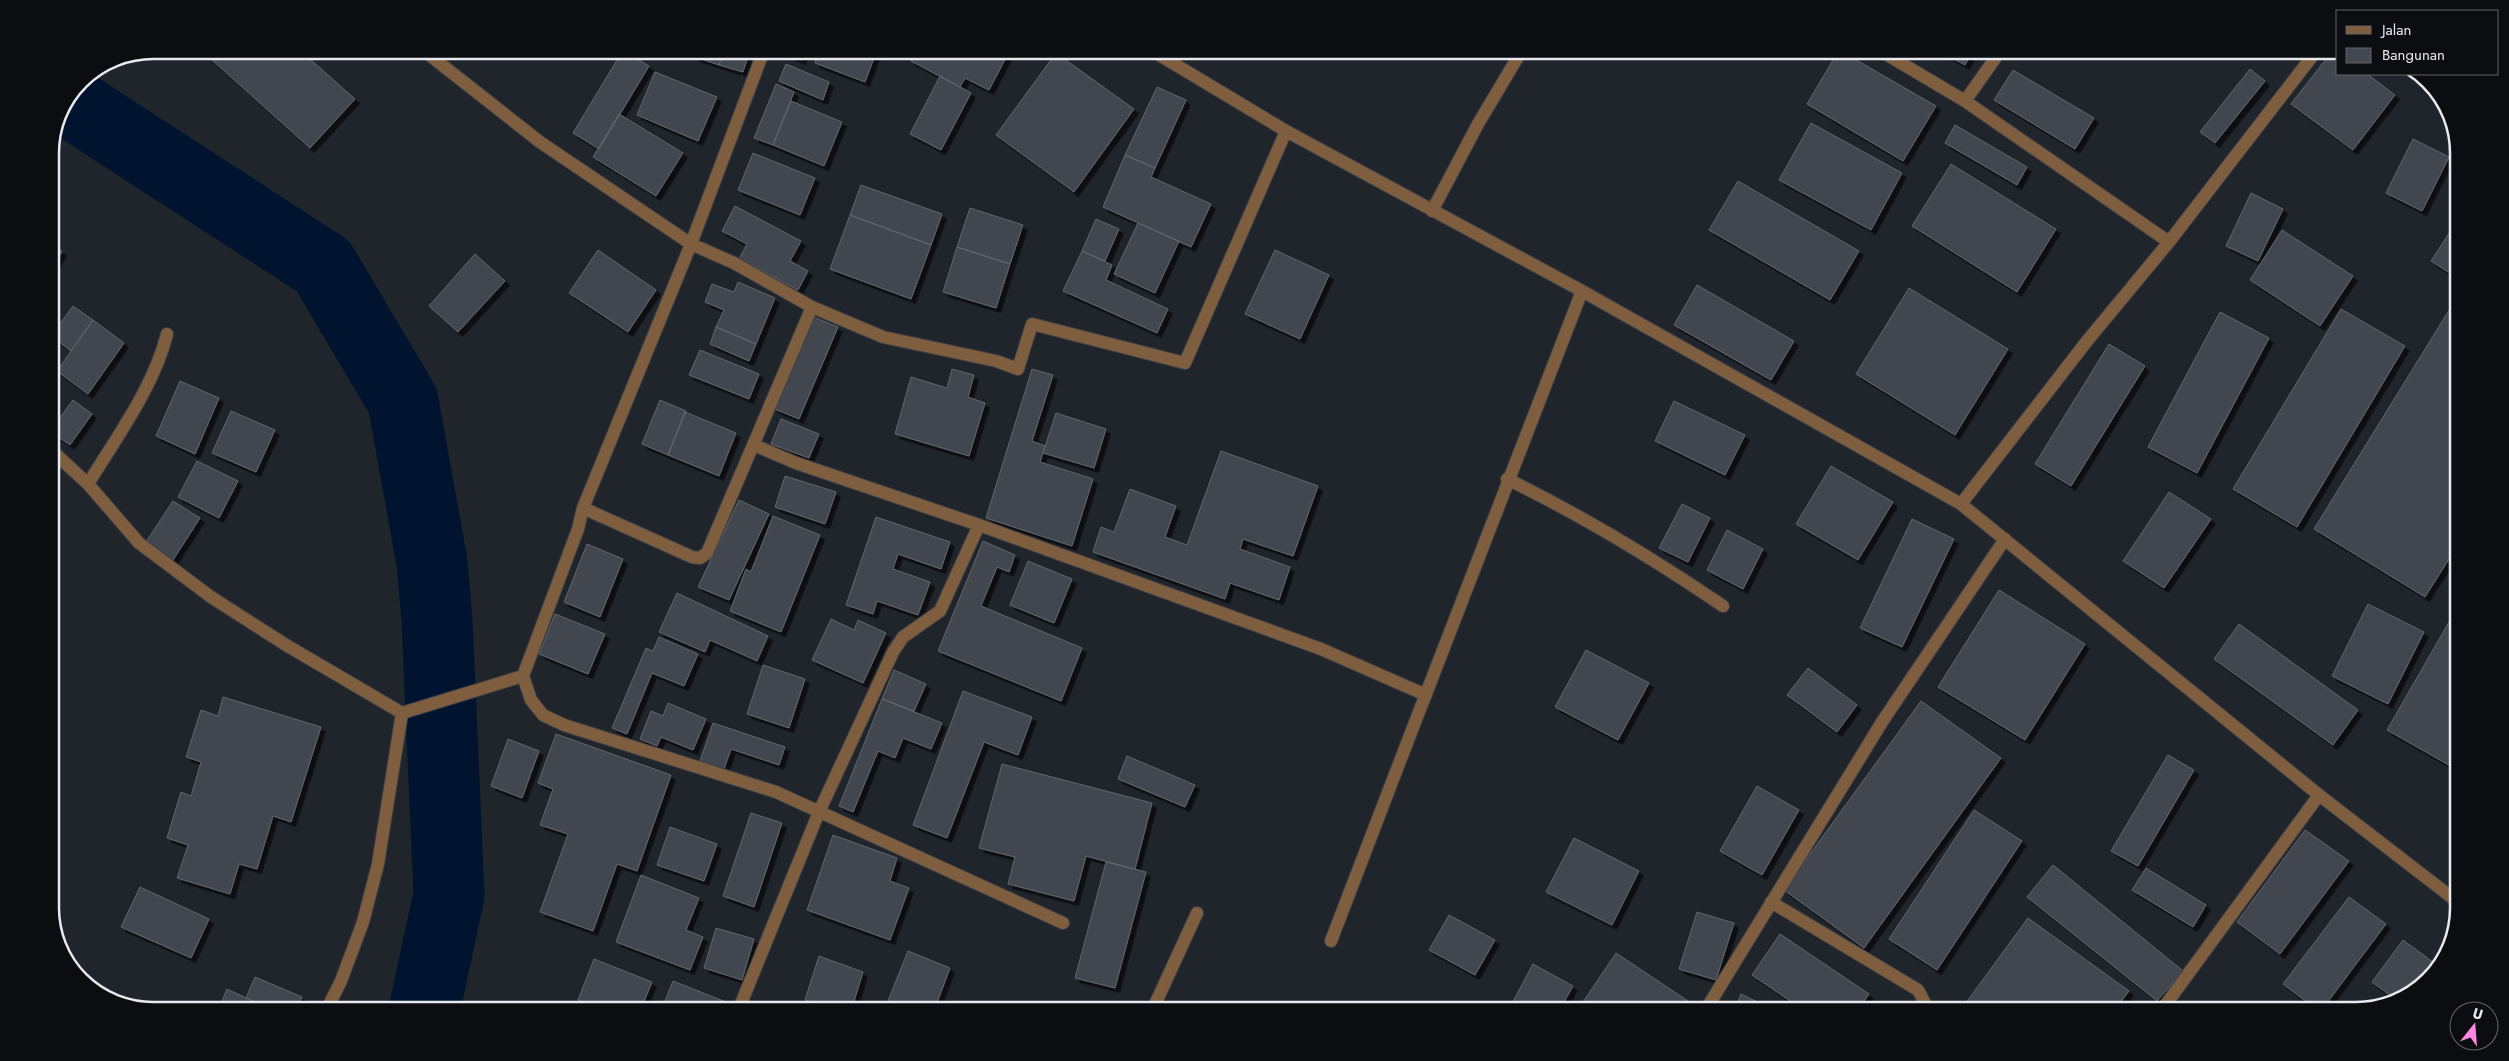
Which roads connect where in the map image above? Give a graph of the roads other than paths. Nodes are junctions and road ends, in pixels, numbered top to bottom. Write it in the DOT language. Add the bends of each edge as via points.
graph roads {
  1 [pos="434,59"];
  2 [pos="761,59"];
  3 [pos="1166,59"];
  4 [pos="1517,59"];
  5 [pos="1894,59"];
  6 [pos="1995,59"];
  7 [pos="2310,59"];
  8 [pos="1965,101"];
  9 [pos="1286,131"];
  10 [pos="1432,212"];
  11 [pos="2169,242"];
  12 [pos="691,244"];
  13 [pos="1582,291"];
  14 [pos="812,307"];
  15 [pos="167,334"];
  16 [pos="754,445"];
  17 [pos="59,457"];
  18 [pos="1507,479"];
  19 [pos="88,484"];
  20 [pos="1961,504"];
  21 [pos="583,508"];
  22 [pos="979,525"];
  23 [pos="2006,539"];
  24 [pos="1723,606"];
  25 [pos="523,676"];
  26 [pos="1426,695"];
  27 [pos="402,713"];
  28 [pos="2319,795"];
  29 [pos="819,812"];
  30 [pos="2450,896"];
  31 [pos="1770,902"];
  32 [pos="1197,913"];
  33 [pos="1063,923"];
  34 [pos="1331,941"];
  35 [pos="330,1002"];
  36 [pos="742,1002"];
  37 [pos="1156,1002"];
  38 [pos="1710,1002"];
  39 [pos="1925,1002"];
  40 [pos="2168,1002"];
  1 -- 12 [label="street" via="540,142"];
  2 -- 12 [label="street"];
  3 -- 9 [label="street"];
  4 -- 10 [label="street"];
  5 -- 8 [label="street"];
  6 -- 8 [label="street"];
  7 -- 11 [label="street"];
  8 -- 11 [label="street"];
  9 -- 10 [label="street"];
  9 -- 14 [label="street" via="1185,363 1032,324 1018,369 883,336"];
  10 -- 13 [label="street"];
  11 -- 20 [label="street" via="2081,348"];
  12 -- 14 [label="street" via="734,263"];
  12 -- 21 [label="street"];
  13 -- 18 [label="street"];
  13 -- 20 [label="street"];
  14 -- 16 [label="street"];
  15 -- 19 [label="street" via="155,371"];
  16 -- 21 [label="street" via="707,553 700,558"];
  16 -- 22 [label="street" via="796,463"];
  17 -- 19 [label="street"];
  18 -- 24 [label="street" via="1574,512 1648,555"];
  18 -- 26 [label="street"];
  19 -- 27 [label="street" via="139,543 211,597"];
  20 -- 23 [label="street"];
  21 -- 25 [label="street"];
  22 -- 26 [label="street" via="1321,649"];
  22 -- 29 [label="street" via="940,611 903,637 893,652"];
  23 -- 28 [label="street"];
  23 -- 31 [label="street" via="1882,722"];
  25 -- 27 [label="street"];
  25 -- 29 [label="street" via="531,700 543,715 564,725 776,792"];
  26 -- 34 [label="street"];
  27 -- 35 [label="street" via="378,864 363,922"];
  28 -- 30 [label="street"];
  28 -- 40 [label="street"];
  29 -- 33 [label="street"];
  29 -- 36 [label="street"];
  31 -- 38 [label="street"];
  31 -- 39 [label="street" via="1918,990"];
  32 -- 37 [label="street"];
}
